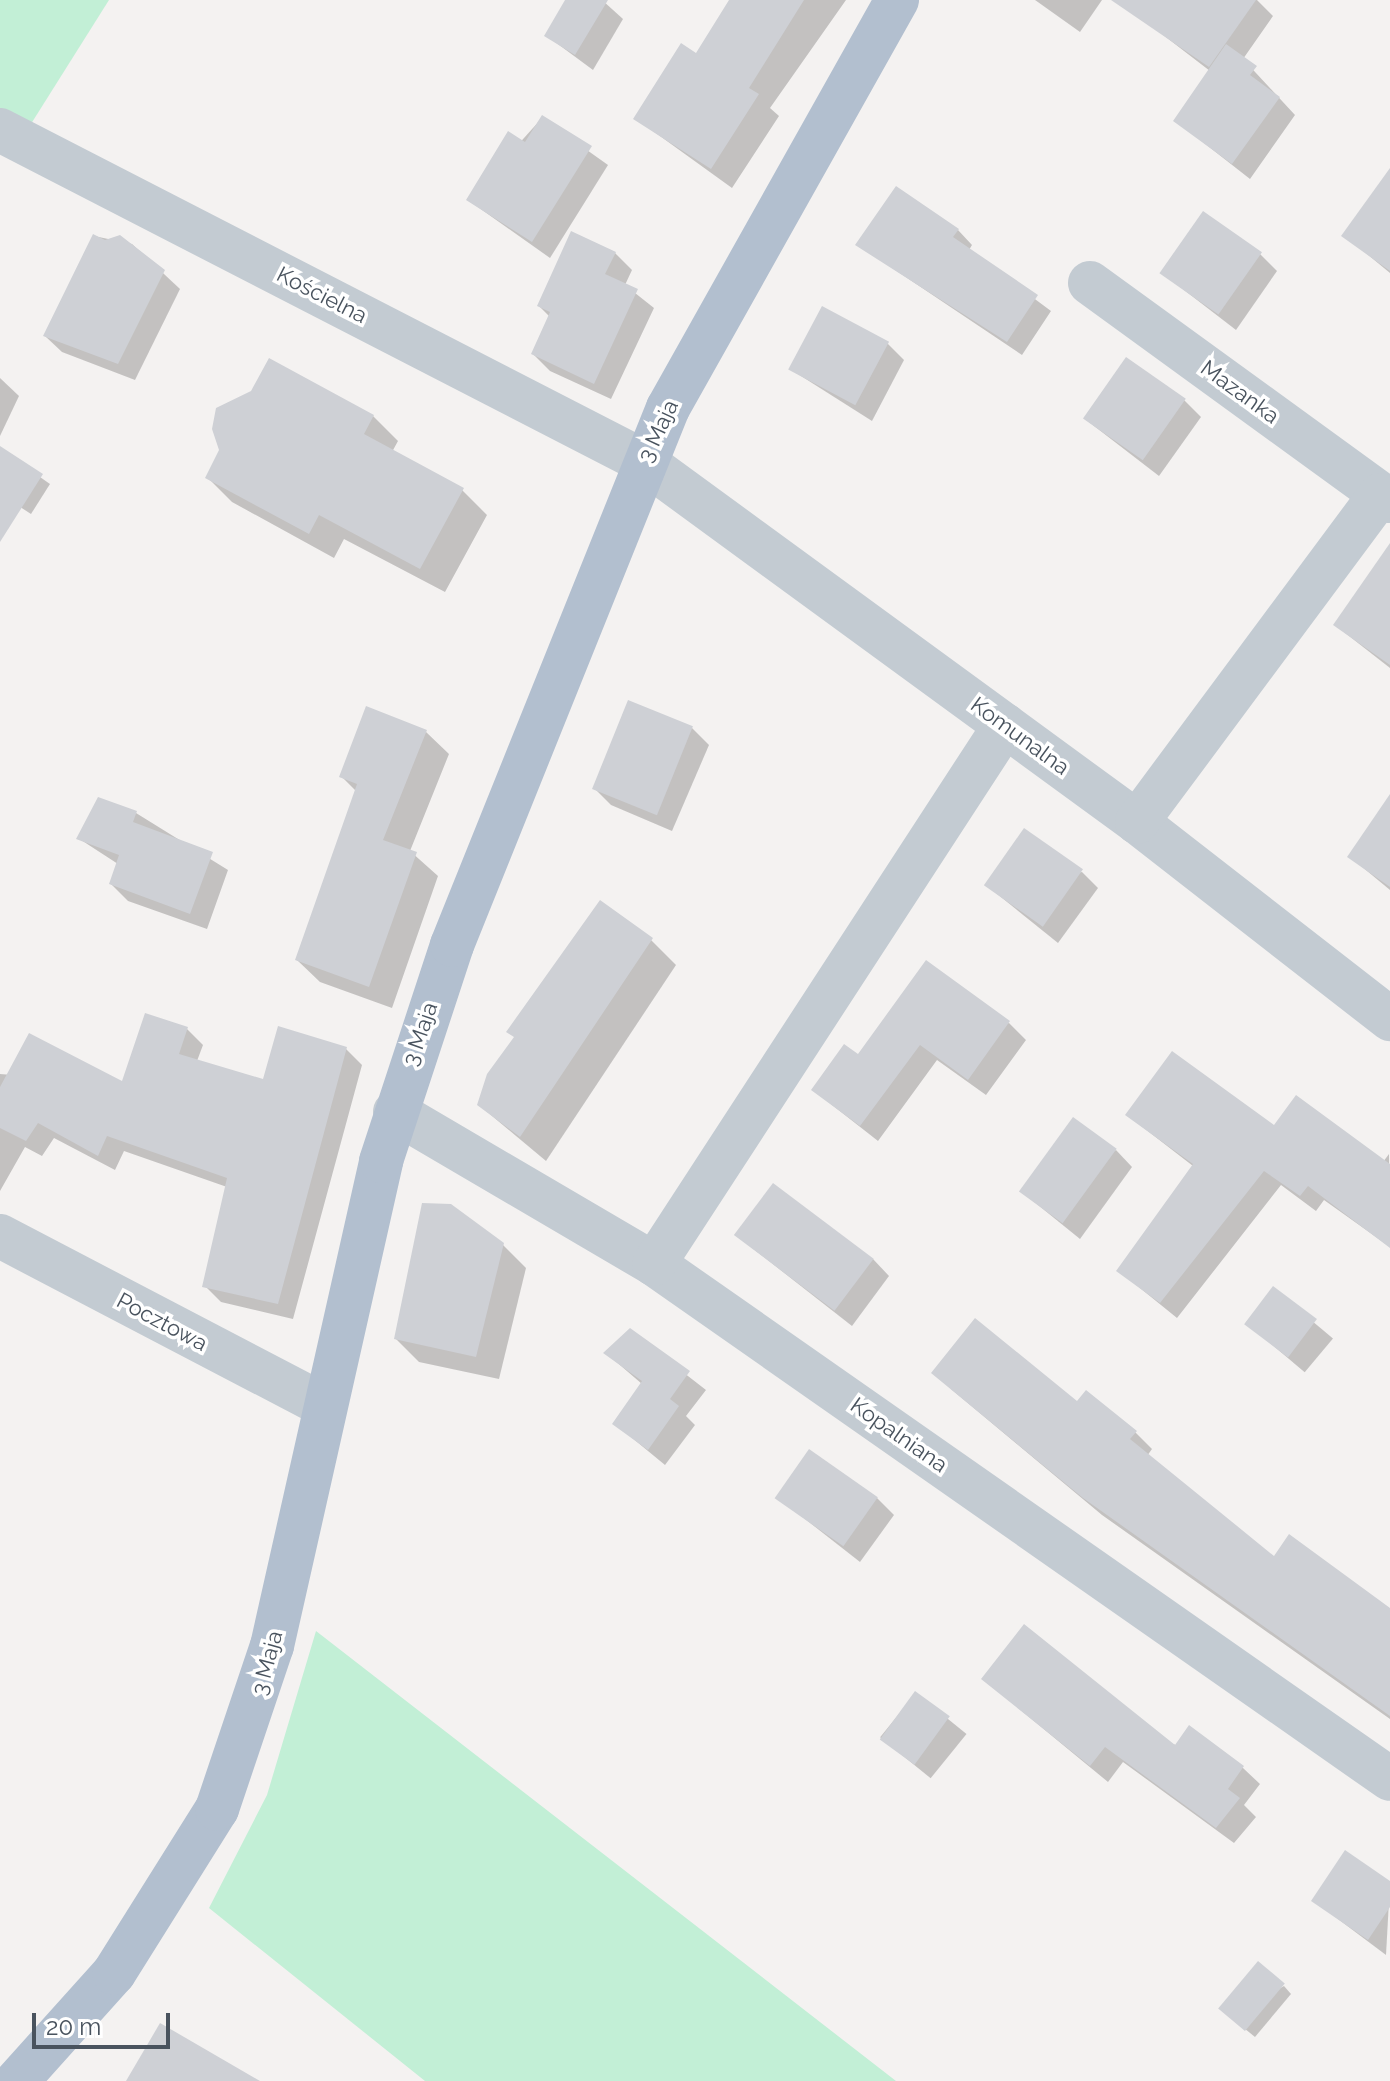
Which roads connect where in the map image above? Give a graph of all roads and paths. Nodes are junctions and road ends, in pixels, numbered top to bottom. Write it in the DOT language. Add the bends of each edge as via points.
graph roads {
  1 [pos="897,0"];
  2 [pos="0,130"];
  3 [pos="1090,283"];
  4 [pos="643,461"];
  5 [pos="1385,498"];
  6 [pos="1005,725"];
  7 [pos="1137,822"];
  8 [pos="1390,1019"];
  9 [pos="395,1112"];
  10 [pos="0,1236"];
  11 [pos="654,1264"];
  12 [pos="325,1406"];
  13 [pos="1390,1779"];
  14 [pos="17,2081"];
  1 -- 4 [label="main road, 3 Maja" via="757,241"];
  2 -- 4 [label="street, Kościelna"];
  3 -- 5 [label="street, Mazanka"];
  4 -- 6 [label="street, Komunalna"];
  4 -- 9 [label="main road, 3 Maja" via="458,930"];
  5 -- 7 [label="street"];
  6 -- 7 [label="street, Komunalna"];
  6 -- 11 [label="street"];
  7 -- 8 [label="street, Komunalna"];
  9 -- 11 [label="street, Kopalniana"];
  9 -- 12 [label="main road, 3 Maja"];
  10 -- 12 [label="street, Pocztowa"];
  11 -- 13 [label="street, Kopalniana"];
  12 -- 14 [label="main road, 3 Maja" via="272,1646 217,1809 114,1973"];
}
